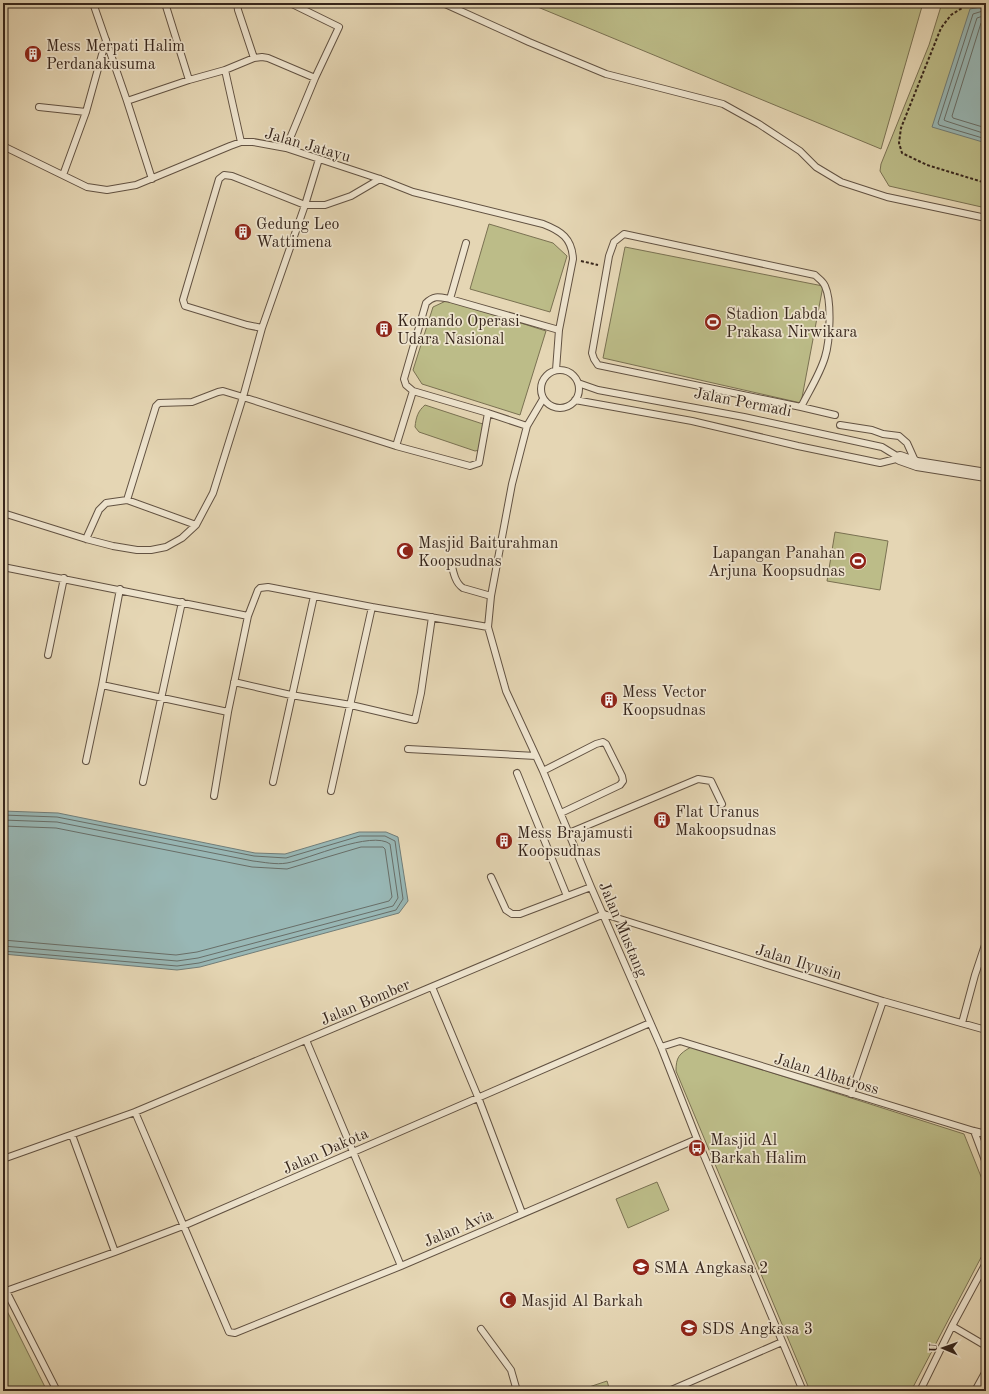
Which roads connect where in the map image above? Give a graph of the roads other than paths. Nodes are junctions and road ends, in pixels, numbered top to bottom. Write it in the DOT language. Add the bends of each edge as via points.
graph roads {
  1 [pos="93,3"];
  2 [pos="164,3"];
  3 [pos="237,3"];
  4 [pos="290,3"];
  5 [pos="443,3"];
  6 [pos="106,40"];
  7 [pos="254,58"];
  8 [pos="225,70"];
  9 [pos="315,78"];
  10 [pos="189,80"];
  11 [pos="127,101"];
  12 [pos="39,107"];
  13 [pos="86,112"];
  14 [pos="241,142"];
  15 [pos="3,146"];
  16 [pos="286,148"];
  17 [pos="319,159"];
  18 [pos="63,175"];
  19 [pos="152,179"];
  20 [pos="380,179"];
  21 [pos="305,205"];
  22 [pos="986,218"];
  23 [pos="466,243"];
  24 [pos="450,299"];
  25 [pos="262,328"];
  26 [pos="558,330"];
  27 [pos="556,370"];
  28 [pos="578,383"];
  29 [pos="413,391"];
  30 [pos="243,397"];
  31 [pos="543,399"];
  32 [pos="575,400"];
  33 [pos="801,406"];
  34 [pos="488,413"];
  35 [pos="835,415"];
  36 [pos="840,425"];
  37 [pos="527,426"];
  38 [pos="396,446"];
  39 [pos="900,458"];
  40 [pos="917,464"];
  41 [pos="986,474"];
  42 [pos="127,500"];
  43 [pos="3,513"];
  44 [pos="196,525"];
  45 [pos="86,539"];
  46 [pos="451,562"];
  47 [pos="3,567"];
  48 [pos="64,578"];
  49 [pos="120,589"];
  50 [pos="314,596"];
  51 [pos="491,596"];
  52 [pos="182,602"];
  53 [pos="372,607"];
  54 [pos="248,616"];
  55 [pos="432,618"];
  56 [pos="488,627"];
  57 [pos="48,655"];
  58 [pos="234,682"];
  59 [pos="102,685"];
  60 [pos="291,695"];
  61 [pos="162,698"];
  62 [pos="351,705"];
  63 [pos="228,712"];
  64 [pos="408,749"];
  65 [pos="536,756"];
  66 [pos="86,760"];
  67 [pos="543,771"];
  68 [pos="518,773"];
  69 [pos="143,782"];
  70 [pos="273,782"];
  71 [pos="331,791"];
  72 [pos="214,796"];
  73 [pos="722,804"];
  74 [pos="561,813"];
  75 [pos="569,833"];
  76 [pos="491,877"];
  77 [pos="591,886"];
  78 [pos="567,896"];
  79 [pos="604,914"];
  80 [pos="986,942"];
  81 [pos="432,986"];
  82 [pos="883,1001"];
  83 [pos="650,1023"];
  84 [pos="962,1023"];
  85 [pos="986,1030"];
  86 [pos="306,1040"];
  87 [pos="661,1047"];
  88 [pos="851,1094"];
  89 [pos="478,1097"];
  90 [pos="135,1112"];
  91 [pos="974,1131"];
  92 [pos="986,1134"];
  93 [pos="72,1135"];
  94 [pos="697,1139"];
  95 [pos="352,1152"];
  96 [pos="3,1159"];
  97 [pos="986,1163"];
  98 [pos="522,1213"];
  99 [pos="183,1226"];
  100 [pos="115,1252"];
  101 [pos="986,1263"];
  102 [pos="400,1266"];
  103 [pos="4,1288"];
  104 [pos="952,1326"];
  105 [pos="481,1328"];
  106 [pos="782,1342"];
  107 [pos="986,1346"];
  108 [pos="986,1371"];
  109 [pos="57,1391"];
  110 [pos="517,1391"];
  111 [pos="669,1391"];
  112 [pos="803,1391"];
  113 [pos="920,1391"];
  114 [pos="975,1391"];
  1 -- 6 [label="lane"];
  2 -- 10 [label="lane"];
  3 -- 7 [label="lane"];
  4 -- 9 [label="lane" via="339,26"];
  5 -- 22 [label="lane" via="606,74 723,104 800,151 816,167 841,182 887,197"];
  6 -- 11 [label="lane"];
  6 -- 13 [label="lane"];
  7 -- 8 [label="lane"];
  7 -- 9 [label="lane" via="268,58"];
  8 -- 10 [label="lane"];
  8 -- 14 [label="lane"];
  9 -- 16 [label="lane"];
  10 -- 11 [label="lane"];
  11 -- 19 [label="lane"];
  12 -- 13 [label="lane"];
  13 -- 18 [label="lane"];
  14 -- 16 [label="lane, Jalan Jatayu"];
  14 -- 19 [label="lane, Jalan Jatayu"];
  15 -- 18 [label="lane, Jalan Jatayu"];
  16 -- 17 [label="lane, Jalan Jatayu"];
  17 -- 20 [label="lane, Jalan Jatayu"];
  17 -- 21 [label="lane"];
  18 -- 19 [label="lane, Jalan Jatayu" via="87,187 107,190 136,185"];
  20 -- 21 [label="lane" via="351,196 325,204"];
  20 -- 26 [label="lane, Jalan Jatayu" via="413,192 543,224 558,230 567,239 573,259"];
  21 -- 25 [label="lane"];
  21 -- 25 [label="lane" via="232,176 224,175 218,179 183,303 185,306"];
  23 -- 24 [label="lane"];
  24 -- 26 [label="lane"];
  24 -- 29 [label="lane" via="431,298 426,304 404,379"];
  25 -- 30 [label="lane"];
  26 -- 27 [label="lane"];
  27 -- 28 [label="lane" via="570,372"];
  27 -- 31 [label="lane" via="549,372 544,378 540,392"];
  28 -- 32 [label="lane" via="579,390"];
  28 -- 39 [label="lane, Jalan Permadi" via="598,390 744,417 882,447"];
  29 -- 34 [label="lane"];
  29 -- 38 [label="lane"];
  30 -- 38 [label="lane"];
  30 -- 42 [label="lane" via="218,392 192,402 159,403"];
  30 -- 44 [label="lane" via="213,493"];
  31 -- 32 [label="lane" via="555,408 563,408"];
  31 -- 37 [label="lane, Jalan Mustang"];
  32 -- 39 [label="lane, Jalan Permadi" via="692,421 880,463"];
  33 -- 33 [label="lane" via="825,357 829,312 826,288 822,281 815,275 624,234 614,242 607,267 592,353 598,365"];
  33 -- 35 [label="lane"];
  34 -- 37 [label="lane"];
  34 -- 38 [label="lane" via="479,463 475,466"];
  36 -- 40 [label="lane" via="899,436 907,442"];
  37 -- 51 [label="lane, Jalan Mustang" via="512,484"];
  39 -- 40 [label="street, Jalan Permadi"];
  40 -- 41 [label="street, Jalan Permadi"];
  42 -- 44 [label="lane"];
  42 -- 45 [label="lane" via="102,506"];
  43 -- 45 [label="lane"];
  44 -- 45 [label="lane" via="182,538 166,547 151,550 113,546"];
  46 -- 51 [label="lane" via="460,586"];
  47 -- 48 [label="lane"];
  48 -- 49 [label="lane"];
  48 -- 57 [label="lane"];
  49 -- 52 [label="lane"];
  49 -- 59 [label="lane"];
  50 -- 53 [label="lane"];
  50 -- 54 [label="lane" via="263,587 255,595"];
  50 -- 60 [label="lane"];
  51 -- 56 [label="lane, Jalan Mustang"];
  52 -- 54 [label="lane"];
  52 -- 61 [label="lane"];
  53 -- 55 [label="lane"];
  53 -- 62 [label="lane"];
  54 -- 58 [label="lane"];
  55 -- 56 [label="lane"];
  55 -- 62 [label="lane" via="415,720"];
  56 -- 65 [label="lane, Jalan Mustang" via="506,691"];
  58 -- 60 [label="lane"];
  58 -- 63 [label="lane"];
  59 -- 61 [label="lane"];
  59 -- 66 [label="lane"];
  60 -- 62 [label="lane"];
  60 -- 70 [label="lane"];
  61 -- 63 [label="lane"];
  61 -- 69 [label="lane"];
  62 -- 71 [label="lane"];
  63 -- 72 [label="lane"];
  64 -- 65 [label="lane"];
  65 -- 67 [label="lane, Jalan Mustang"];
  67 -- 74 [label="lane, Jalan Mustang"];
  67 -- 74 [label="lane" via="603,742 622,776 620,785"];
  68 -- 78 [label="lane"];
  73 -- 75 [label="lane" via="711,781 698,779"];
  74 -- 75 [label="lane, Jalan Mustang"];
  75 -- 77 [label="lane, Jalan Mustang"];
  76 -- 78 [label="lane" via="506,910 512,914 520,914"];
  77 -- 78 [label="lane"];
  77 -- 79 [label="lane, Jalan Mustang"];
  79 -- 81 [label="lane, Jalan Bomber"];
  79 -- 82 [label="lane, Jalan Ilyusin"];
  79 -- 83 [label="lane, Jalan Mustang"];
  80 -- 84 [label="lane"];
  81 -- 86 [label="lane, Jalan Bomber"];
  81 -- 89 [label="lane"];
  82 -- 84 [label="lane, Jalan Ilyusin"];
  82 -- 88 [label="lane"];
  83 -- 87 [label="lane, Jalan Mustang"];
  83 -- 89 [label="lane, Jalan Dakota"];
  84 -- 85 [label="lane, Jalan Ilyusin"];
  86 -- 90 [label="lane, Jalan Bomber"];
  86 -- 95 [label="lane"];
  87 -- 88 [label="lane, Jalan Albatross" via="680,1041"];
  87 -- 94 [label="lane, Jalan Mustang"];
  88 -- 91 [label="lane, Jalan Albatross"];
  89 -- 95 [label="lane, Jalan Dakota"];
  89 -- 98 [label="lane"];
  90 -- 93 [label="lane, Jalan Bomber"];
  90 -- 99 [label="lane"];
  91 -- 92 [label="lane, Jalan Albatross"];
  91 -- 97 [label="lane"];
  93 -- 96 [label="lane, Jalan Bomber"];
  93 -- 100 [label="lane"];
  94 -- 98 [label="lane, Jalan Avia"];
  94 -- 106 [label="lane, Jalan Mustang"];
  95 -- 99 [label="lane, Jalan Dakota"];
  95 -- 102 [label="lane"];
  98 -- 102 [label="lane, Jalan Avia"];
  99 -- 100 [label="lane, Jalan Dakota"];
  99 -- 102 [label="lane, Jalan Avia" via="229,1332 235,1333"];
  100 -- 103 [label="lane, Jalan Dakota"];
  101 -- 104 [label="lane"];
  103 -- 109 [label="lane"];
  104 -- 107 [label="lane"];
  104 -- 113 [label="lane"];
  105 -- 110 [label="lane" via="511,1370"];
  106 -- 111 [label="lane"];
  106 -- 112 [label="lane, Jalan Mustang"];
  108 -- 114 [label="lane"];
}
